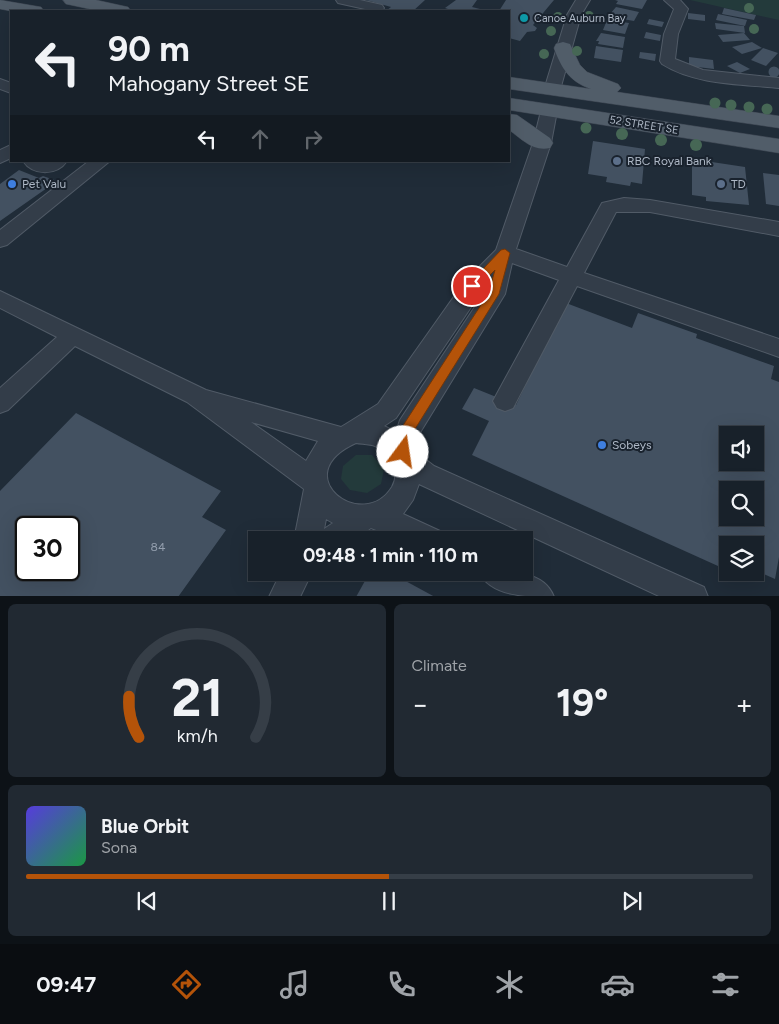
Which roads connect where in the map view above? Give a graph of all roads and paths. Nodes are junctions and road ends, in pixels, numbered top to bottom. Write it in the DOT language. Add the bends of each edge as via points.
graph roads {
  1 [pos="72,0"];
  2 [pos="89,0"];
  3 [pos="343,0"];
  4 [pos="583,0"];
  5 [pos="671,0"];
  6 [pos="3,3"];
  7 [pos="377,8"];
  8 [pos="31,10"];
  9 [pos="116,10"];
  10 [pos="563,48"];
  11 [pos="510,83"];
  12 [pos="779,83"];
  13 [pos="550,100"];
  14 [pos="510,104"];
  15 [pos="682,108"];
  16 [pos="510,121"];
  17 [pos="779,122"];
  18 [pos="721,137"];
  19 [pos="542,143"];
  20 [pos="779,146"];
  21 [pos="779,150"];
  22 [pos="34,162"];
  23 [pos="57,162"];
  24 [pos="100,162"];
  25 [pos="779,229"];
  26 [pos="0,240"];
  27 [pos="505,253"];
  28 [pos="572,276"];
  29 [pos="0,299"];
  30 [pos="73,335"];
  31 [pos="779,348"];
  32 [pos="195,395"];
  33 [pos="505,401"];
  34 [pos="0,403"];
  35 [pos="347,435"];
  36 [pos="405,457"];
  37 [pos="317,487"];
  38 [pos="368,517"];
  39 [pos="310,531"];
  40 [pos="345,531"];
  41 [pos="412,531"];
  42 [pos="292,581"];
  43 [pos="511,581"];
  44 [pos="283,596"];
  45 [pos="540,596"];
  46 [pos="694,596"];
  1 -- 9 [label="main road"];
  2 -- 9 [label="main road"];
  3 -- 7 [label="street"];
  4 -- 10 [label="street" via="574,15"];
  5 -- 12 [label="street" via="681,10 668,44 666,61 671,65 686,72"];
  6 -- 8 [label="main road"];
  10 -- 13 [label="street"];
  10 -- 15 [label="main road" via="570,68 582,78"];
  11 -- 13 [label="main road, 52 STREET SE"];
  13 -- 14 [label="main road, 52 STREET SE"];
  13 -- 15 [label="main road, 52 STREET SE"];
  13 -- 18 [label="main road, 52 STREET SE"];
  13 -- 19 [label="street"];
  15 -- 17 [label="main road, 52 STREET SE"];
  16 -- 19 [label="main road"];
  18 -- 20 [label="main road, 52 STREET SE"];
  18 -- 21 [label="street"];
  19 -- 27 [label="street"];
  22 -- 23 [label="street" via="49,168"];
  24 -- 26 [label="street"];
  25 -- 28 [label="street" via="650,206 624,204 609,207"];
  27 -- 28 [label="street"];
  27 -- 35 [label="street" via="472,286 387,411"];
  27 -- 36 [label="street" via="494,294 408,428"];
  28 -- 31 [label="street"];
  28 -- 33 [label="street"];
  29 -- 30 [label="street"];
  30 -- 32 [label="street"];
  30 -- 34 [label="street"];
  32 -- 35 [label="street"];
  32 -- 37 [label="street"];
  35 -- 36 [label="street" via="369,432 382,435 394,442"];
  35 -- 37 [label="street" via="328,445 320,456 315,469"];
  36 -- 38 [label="street" via="409,476 406,489 387,510"];
  36 -- 46 [label="street" via="425,474"];
  37 -- 38 [label="street" via="325,502 336,510 349,516"];
  37 -- 39 [label="street"];
  38 -- 40 [label="street"];
  38 -- 41 [label="street"];
  42 -- 44 [label="street"];
  43 -- 45 [label="street"];
}
